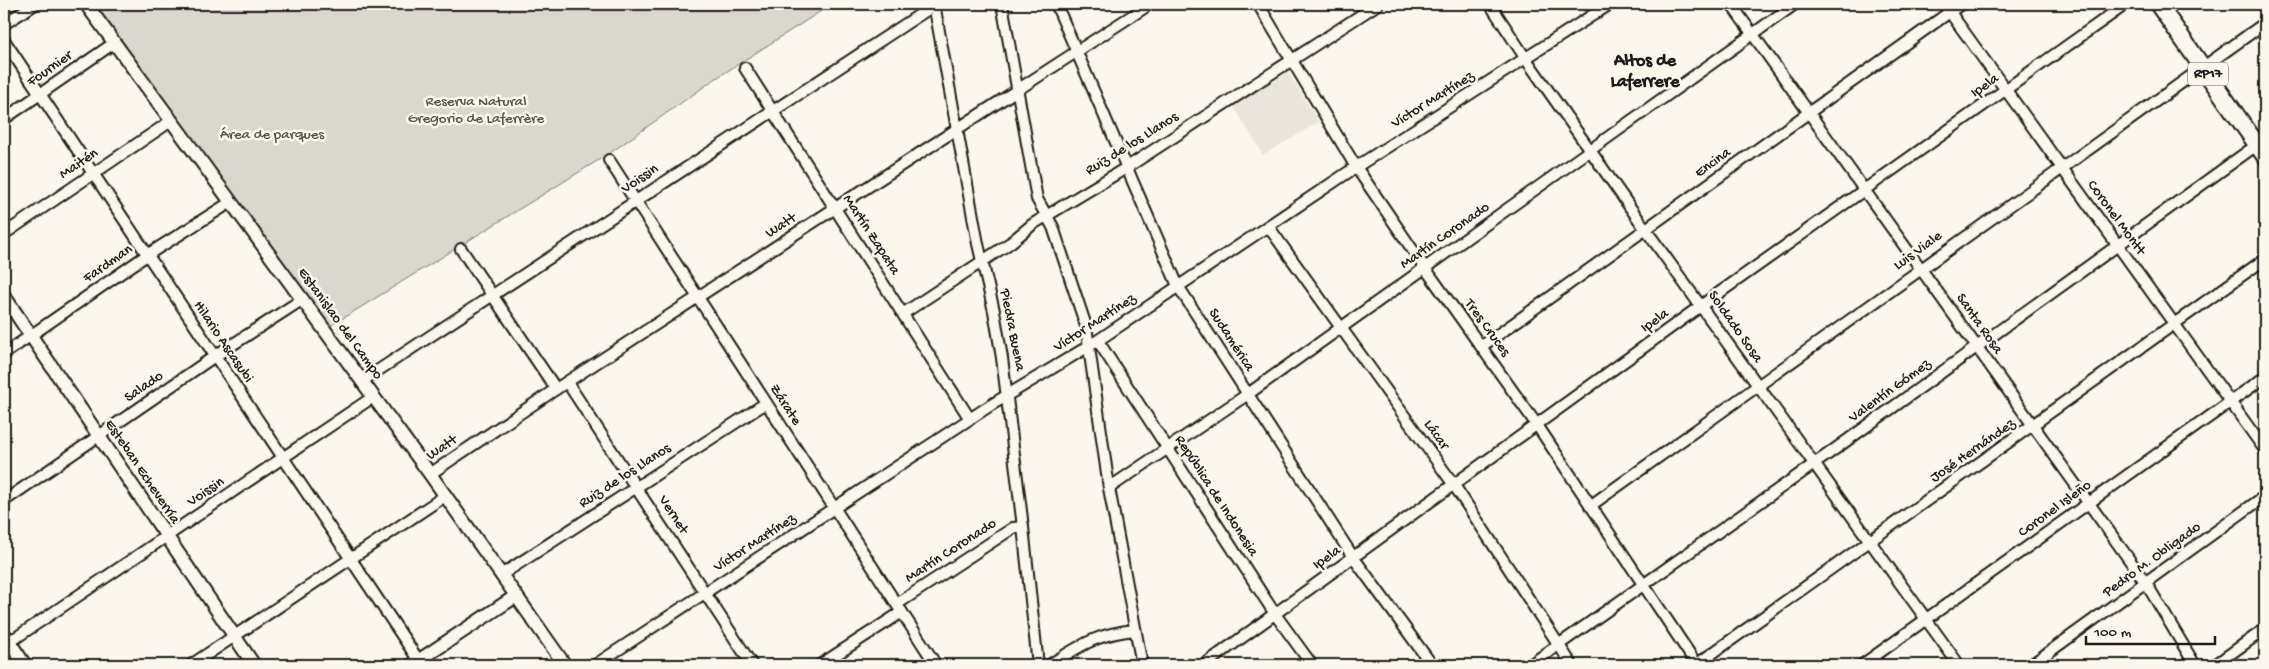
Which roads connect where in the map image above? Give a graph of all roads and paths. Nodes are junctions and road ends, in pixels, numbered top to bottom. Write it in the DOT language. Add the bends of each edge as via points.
graph roads {
  1 [pos="35,4"];
  2 [pos="86,4"];
  3 [pos="935,4"];
  4 [pos="1002,4"];
  5 [pos="1056,4"];
  6 [pos="1150,4"];
  7 [pos="1258,4"];
  8 [pos="1378,4"];
  9 [pos="1490,4"];
  10 [pos="1610,4"];
  11 [pos="1731,4"];
  12 [pos="1795,4"];
  13 [pos="1961,4"];
  14 [pos="2126,4"];
  15 [pos="2158,4"];
  16 [pos="1947,8"];
  17 [pos="2265,23"];
  18 [pos="4,24"];
  19 [pos="1752,34"];
  20 [pos="4,40"];
  21 [pos="114,43"];
  22 [pos="1077,52"];
  23 [pos="1526,59"];
  24 [pos="1292,60"];
  25 [pos="745,68"];
  26 [pos="2203,68"];
  27 [pos="1018,90"];
  28 [pos="2005,90"];
  29 [pos="39,94"];
  30 [pos="771,110"];
  31 [pos="1808,113"];
  32 [pos="4,119"];
  33 [pos="171,121"];
  34 [pos="957,129"];
  35 [pos="2263,146"];
  36 [pos="1591,151"];
  37 [pos="609,160"];
  38 [pos="1356,167"];
  39 [pos="1126,168"];
  40 [pos="2061,168"];
  41 [pos="92,174"];
  42 [pos="1866,191"];
  43 [pos="635,201"];
  44 [pos="230,202"];
  45 [pos="836,208"];
  46 [pos="1047,216"];
  47 [pos="1268,226"];
  48 [pos="1646,230"];
  49 [pos="4,234"];
  50 [pos="2118,246"];
  51 [pos="461,250"];
  52 [pos="147,255"];
  53 [pos="2265,259"];
  54 [pos="982,262"];
  55 [pos="1425,268"];
  56 [pos="1921,268"];
  57 [pos="1178,286"];
  58 [pos="493,294"];
  59 [pos="4,296"];
  60 [pos="698,298"];
  61 [pos="303,299"];
  62 [pos="1702,305"];
  63 [pos="904,313"];
  64 [pos="2174,323"];
  65 [pos="1341,329"];
  66 [pos="32,335"];
  67 [pos="1093,344"];
  68 [pos="1482,346"];
  69 [pos="1977,346"];
  70 [pos="4,354"];
  71 [pos="215,356"];
  72 [pos="2265,377"];
  73 [pos="362,381"];
  74 [pos="567,382"];
  75 [pos="1758,384"];
  76 [pos="556,389"];
  77 [pos="1008,394"];
  78 [pos="1248,394"];
  79 [pos="373,396"];
  80 [pos="2230,402"];
  81 [pos="766,403"];
  82 [pos="970,418"];
  83 [pos="1537,425"];
  84 [pos="2034,426"];
  85 [pos="99,437"];
  86 [pos="1168,448"];
  87 [pos="2265,450"];
  88 [pos="283,458"];
  89 [pos="1814,463"];
  90 [pos="430,474"];
  91 [pos="1454,485"];
  92 [pos="637,487"];
  93 [pos="1109,488"];
  94 [pos="445,496"];
  95 [pos="2265,496"];
  96 [pos="4,501"];
  97 [pos="2089,504"];
  98 [pos="1590,506"];
  99 [pos="835,509"];
  100 [pos="1024,527"];
  101 [pos="166,536"];
  102 [pos="1870,542"];
  103 [pos="1353,557"];
  104 [pos="350,559"];
  105 [pos="501,575"];
  106 [pos="2146,583"];
  107 [pos="1642,585"];
  108 [pos="706,593"];
  109 [pos="516,596"];
  110 [pos="899,608"];
  111 [pos="1275,614"];
  112 [pos="1927,619"];
  113 [pos="2265,629"];
  114 [pos="1135,630"];
  115 [pos="235,636"];
  116 [pos="5,639"];
  117 [pos="1558,646"];
  118 [pos="415,663"];
  119 [pos="25,665"];
  120 [pos="191,665"];
  121 [pos="254,665"];
  122 [pos="565,665"];
  123 [pos="595,665"];
  124 [pos="752,665"];
  125 [pos="820,665"];
  126 [pos="936,665"];
  127 [pos="1038,665"];
  128 [pos="1050,665"];
  129 [pos="1142,665"];
  130 [pos="1204,665"];
  131 [pos="1312,665"];
  132 [pos="1432,665"];
  133 [pos="1530,665"];
  134 [pos="1572,665"];
  135 [pos="1697,665"];
  136 [pos="1862,665"];
  137 [pos="1959,665"];
  138 [pos="2031,665"];
  139 [pos="2195,665"];
  140 [pos="2215,665"];
  1 -- 18 [label="street"];
  2 -- 21 [label="street, Estanislao del Campo"];
  3 -- 30 [label="street, Voissin"];
  3 -- 34 [label="street, Piedra Buena"];
  4 -- 27 [label="street"];
  5 -- 22 [label="street, Sudamérica"];
  6 -- 22 [label="street, Watt"];
  7 -- 24 [label="street, Tres Cruces"];
  8 -- 24 [label="street, Ruiz de los Llanos"];
  9 -- 23 [label="street, Soldado Sosa"];
  10 -- 23 [label="street, Víctor Martínez"];
  11 -- 19 [label="street, Santa Rosa"];
  12 -- 19 [label="street, Martín Coronado"];
  13 -- 16 [label="street, Encina"];
  14 -- 28 [label="street, Ipela"];
  15 -- 26 [label="main road, RP17"];
  16 -- 28 [label="street, Coronel Montt"];
  16 -- 31 [label="street, Encina"];
  17 -- 26 [label="street, Luis Viale"];
  19 -- 31 [label="street, Santa Rosa"];
  19 -- 36 [label="street, Martín Coronado"];
  20 -- 29 [label="street, Hilario Ascasubi"];
  21 -- 29 [label="street, Fournier"];
  21 -- 33 [label="street, Estanislao del Campo"];
  22 -- 27 [label="street, Watt"];
  22 -- 39 [label="street, Sudamérica"];
  23 -- 36 [label="street, Soldado Sosa"];
  23 -- 38 [label="street, Víctor Martínez"];
  24 -- 38 [label="street, Tres Cruces"];
  24 -- 39 [label="street, Ruiz de los Llanos"];
  25 -- 30 [label="street, Martín Zapata"];
  26 -- 35 [label="main road, RP17"];
  26 -- 40 [label="street, Luis Viale"];
  27 -- 34 [label="street, Watt"];
  27 -- 46 [label="street" via="1037,199"];
  28 -- 40 [label="street, Coronel Montt"];
  28 -- 42 [label="street, Ipela"];
  29 -- 32 [label="street, Fournier"];
  29 -- 41 [label="street, Hilario Ascasubi"];
  30 -- 43 [label="street, Voissin"];
  30 -- 45 [label="street, Martín Zapata"];
  31 -- 42 [label="street, Santa Rosa"];
  31 -- 48 [label="street, Encina"];
  33 -- 41 [label="street, Maitén"];
  33 -- 44 [label="street, Estanislao del Campo"];
  34 -- 45 [label="street, Watt"];
  34 -- 54 [label="street, Piedra Buena"];
  35 -- 50 [label="street, Valentín Gómez"];
  36 -- 48 [label="street, Soldado Sosa"];
  36 -- 55 [label="street, Martín Coronado"];
  37 -- 43 [label="street, Zárate"];
  38 -- 47 [label="street, Víctor Martínez"];
  38 -- 55 [label="street, Tres Cruces"];
  39 -- 46 [label="street, Ruiz de los Llanos"];
  39 -- 57 [label="street, Sudamérica"];
  40 -- 50 [label="street, Coronel Montt"];
  40 -- 56 [label="street, Luis Viale"];
  41 -- 49 [label="street, Maitén"];
  41 -- 52 [label="street, Hilario Ascasubi"];
  42 -- 56 [label="street, Santa Rosa"];
  42 -- 62 [label="street, Ipela"];
  43 -- 58 [label="street, Voissin"];
  43 -- 60 [label="street, Zárate"];
  44 -- 52 [label="street, Fardman"];
  44 -- 61 [label="street, Estanislao del Campo"];
  45 -- 60 [label="street, Watt"];
  45 -- 63 [label="street, Martín Zapata"];
  46 -- 54 [label="street, Ruiz de los Llanos"];
  46 -- 67 [label="street"];
  47 -- 57 [label="street, Víctor Martínez"];
  47 -- 65 [label="street, Lácar"];
  48 -- 62 [label="street, Soldado Sosa"];
  48 -- 68 [label="street, Encina"];
  50 -- 64 [label="street, Coronel Montt"];
  50 -- 69 [label="street, Valentín Gómez"];
  51 -- 58 [label="street"];
  52 -- 66 [label="street, Fardman"];
  52 -- 71 [label="street, Hilario Ascasubi"];
  53 -- 64 [label="street, José Hernández"];
  54 -- 63 [label="street, Ruiz de los Llanos"];
  54 -- 77 [label="street, Piedra Buena"];
  55 -- 65 [label="street, Martín Coronado"];
  55 -- 68 [label="street, Tres Cruces"];
  56 -- 69 [label="street, Santa Rosa"];
  56 -- 75 [label="street, Luis Viale"];
  57 -- 67 [label="street, Víctor Martínez"];
  57 -- 78 [label="street, Sudamérica"];
  58 -- 73 [label="street, Voissin"];
  58 -- 76 [label="street"];
  59 -- 66 [label="street, Esteban Echeverría"];
  60 -- 74 [label="street, Watt"];
  60 -- 81 [label="street, Zárate"];
  61 -- 71 [label="street, Salado"];
  61 -- 73 [label="street, Estanislao del Campo"];
  62 -- 75 [label="street, Soldado Sosa"];
  62 -- 83 [label="street, Ipela"];
  63 -- 82 [label="street, Martín Zapata"];
  64 -- 80 [label="street, Coronel Montt"];
  64 -- 84 [label="street, José Hernández"];
  65 -- 78 [label="street, Martín Coronado"];
  65 -- 91 [label="street, Lácar"];
  66 -- 70 [label="street, Fardman"];
  66 -- 85 [label="street, Esteban Echeverría"];
  67 -- 77 [label="street, Víctor Martínez"];
  67 -- 86 [label="street, República de Indonesia"];
  67 -- 93 [label="street"];
  68 -- 83 [label="street, Tres Cruces"];
  69 -- 84 [label="street, Santa Rosa"];
  69 -- 89 [label="street, Valentín Gómez"];
  71 -- 85 [label="street, Salado"];
  71 -- 88 [label="street, Hilario Ascasubi"];
  72 -- 80 [label="street, Coronel Isleño"];
  73 -- 79 [label="street, Estanislao del Campo"];
  74 -- 76 [label="street, Watt"];
  74 -- 92 [label="street, Vernet"];
  75 -- 89 [label="street, Soldado Sosa"];
  75 -- 98 [label="street, Luis Viale"];
  76 -- 90 [label="street, Watt"];
  77 -- 82 [label="street, Víctor Martínez"];
  77 -- 100 [label="street, Piedra Buena"];
  78 -- 86 [label="street, Martín Coronado"];
  78 -- 103 [label="street, Sudamérica"];
  79 -- 88 [label="street, Voissin"];
  79 -- 90 [label="street, Estanislao del Campo"];
  80 -- 87 [label="street, Coronel Montt"];
  80 -- 97 [label="street, Coronel Isleño"];
  81 -- 92 [label="street, Ruiz de los Llanos"];
  81 -- 99 [label="street, Zárate"];
  82 -- 99 [label="street, Víctor Martínez"];
  83 -- 91 [label="street, Ipela"];
  83 -- 98 [label="street, Tres Cruces"];
  84 -- 97 [label="street, Santa Rosa"];
  84 -- 102 [label="street, José Hernández"];
  85 -- 96 [label="street, Salado"];
  85 -- 101 [label="street, Esteban Echeverría"];
  86 -- 93 [label="street, Martín Coronado"];
  86 -- 111 [label="street, República de Indonesia"];
  88 -- 101 [label="street, Voissin"];
  88 -- 104 [label="street, Hilario Ascasubi"];
  89 -- 102 [label="street, Soldado Sosa"];
  89 -- 107 [label="street, Valentín Gómez"];
  90 -- 94 [label="street, Estanislao del Campo"];
  91 -- 103 [label="street, Ipela"];
  91 -- 117 [label="street, Lácar"];
  92 -- 105 [label="street, Ruiz de los Llanos"];
  92 -- 108 [label="street, Vernet"];
  93 -- 114 [label="street"];
  94 -- 104 [label="street"];
  94 -- 105 [label="street, Estanislao del Campo"];
  95 -- 106 [label="street, Pedro M. Obligado"];
  97 -- 106 [label="street, Santa Rosa"];
  97 -- 112 [label="street, Coronel Isleño"];
  98 -- 107 [label="street, Tres Cruces"];
  99 -- 108 [label="street, Víctor Martínez"];
  99 -- 110 [label="street, Zárate"];
  100 -- 110 [label="street, Martín Coronado" via="1013,528"];
  100 -- 127 [label="street, Piedra Buena"];
  101 -- 115 [label="street, Esteban Echeverría"];
  101 -- 116 [label="street, Voissin" via="17,637"];
  102 -- 112 [label="street, Soldado Sosa"];
  102 -- 135 [label="street, José Hernández"];
  103 -- 111 [label="street, Ipela"];
  103 -- 132 [label="street, Sudamérica"];
  104 -- 115 [label="street"];
  104 -- 118 [label="street, Hilario Ascasubi"];
  105 -- 109 [label="street, Estanislao del Campo"];
  106 -- 138 [label="street, Pedro M. Obligado"];
  106 -- 139 [label="street, Santa Rosa"];
  107 -- 117 [label="street, Valentín Gómez"];
  107 -- 135 [label="street, Tres Cruces"];
  108 -- 123 [label="street, Víctor Martínez"];
  108 -- 124 [label="street, Vernet"];
  109 -- 118 [label="street"];
  109 -- 122 [label="street, Estanislao del Campo"];
  110 -- 125 [label="street, Martín Coronado"];
  110 -- 126 [label="street, Zárate"];
  111 -- 130 [label="street, Ipela"];
  111 -- 131 [label="street, República de Indonesia"];
  112 -- 136 [label="street, Coronel Isleño"];
  112 -- 137 [label="street, Soldado Sosa"];
  113 -- 140 [label="street"];
  114 -- 128 [label="street" via="1090,639"];
  114 -- 129 [label="street"];
  115 -- 120 [label="street"];
  115 -- 121 [label="street, Esteban Echeverría"];
  116 -- 119 [label="street"];
  117 -- 133 [label="street, Valentín Gómez"];
  117 -- 134 [label="street, Lácar"];
}
